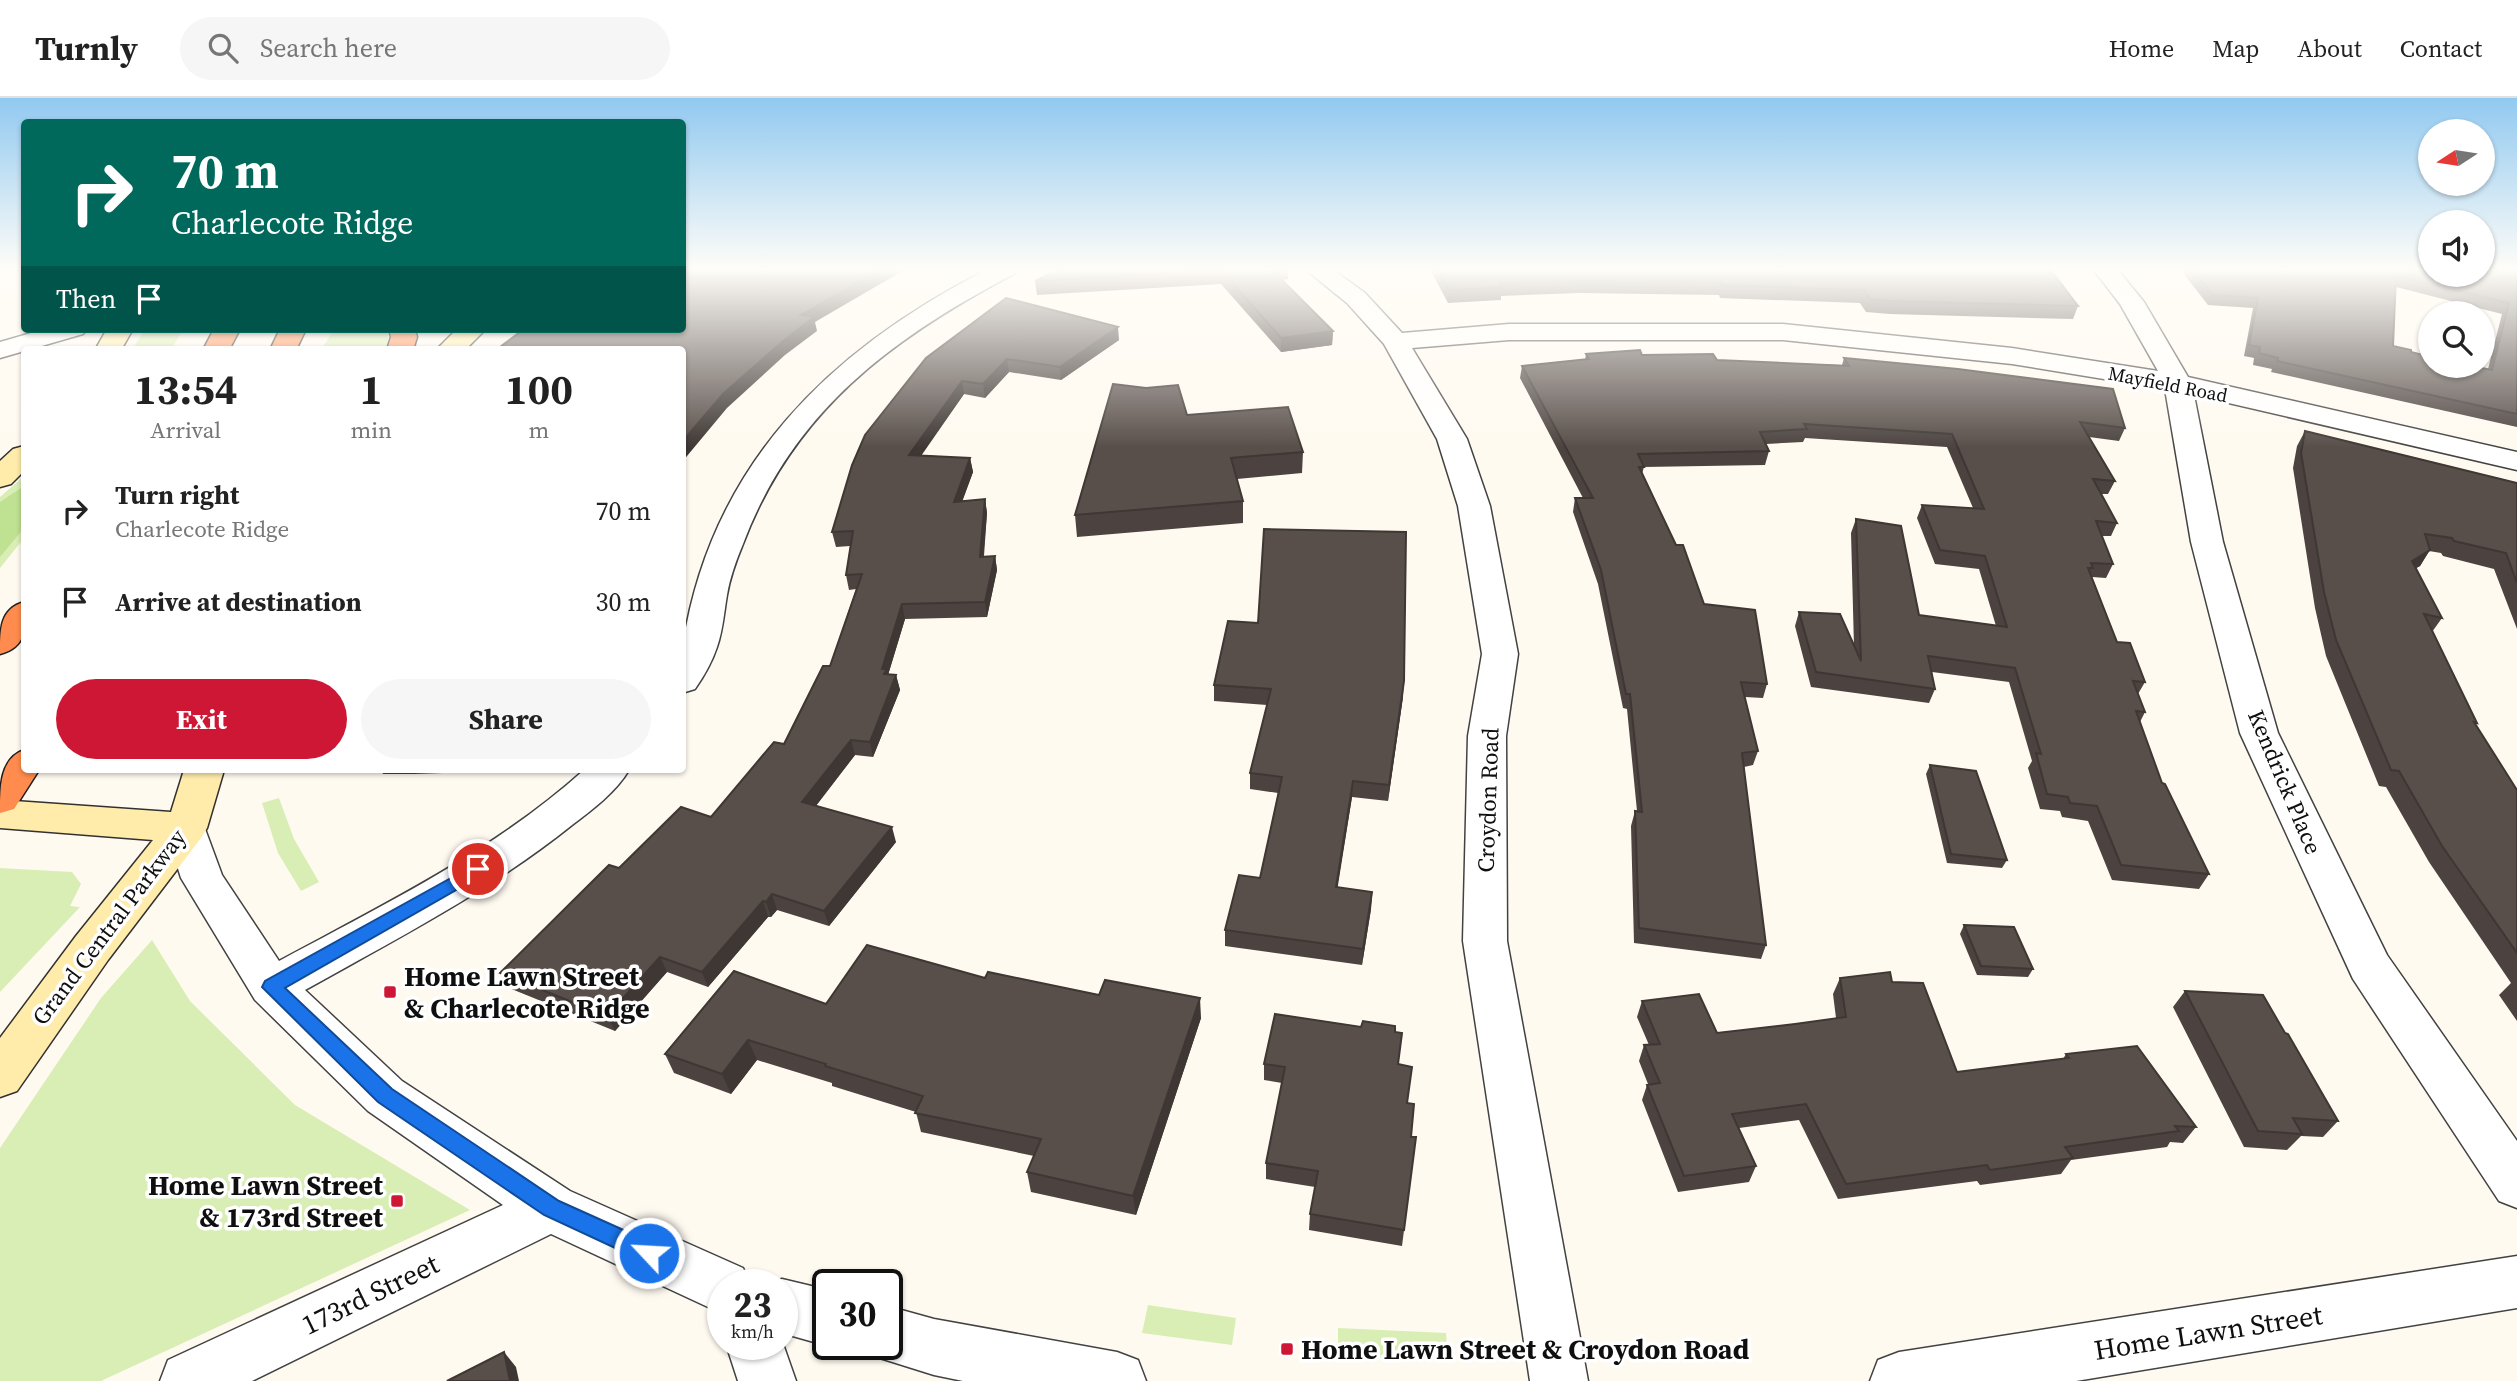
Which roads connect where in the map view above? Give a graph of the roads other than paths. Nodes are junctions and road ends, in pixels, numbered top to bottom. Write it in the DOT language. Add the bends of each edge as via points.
graph roads {
  1 [pos="905,329"];
  2 [pos="1384,329"];
  3 [pos="2147,329"];
  4 [pos="60,333"];
  5 [pos="468,333"];
  6 [pos="1395,341"];
  7 [pos="454,346"];
  8 [pos="0,350"];
  9 [pos="2178,383"];
  10 [pos="21,458"];
  11 [pos="2517,461"];
  12 [pos="0,478"];
  13 [pos="21,616"];
  14 [pos="0,643"];
  15 [pos="686,673"];
  16 [pos="21,768"];
  17 [pos="203,773"];
  18 [pos="607,773"];
  19 [pos="0,799"];
  20 [pos="0,814"];
  21 [pos="186,828"];
  22 [pos="271,987"];
  23 [pos="0,1076"];
  24 [pos="2517,1184"];
  25 [pos="551,1208"];
  26 [pos="707,1280"];
  27 [pos="2517,1282"];
  28 [pos="903,1338"];
  29 [pos="760,1360"];
  30 [pos="189,1381"];
  31 [pos="767,1381"];
  32 [pos="1117,1381"];
  33 [pos="1559,1381"];
  34 [pos="1899,1381"];
  1 -- 15 [label="street" via="829,390 768,464 741,508 714,576 701,645"];
  2 -- 6 [label="street, Croydon Road"];
  3 -- 9 [label="street, Kendrick Place"];
  4 -- 8 [label="street"];
  5 -- 7 [label="main road"];
  6 -- 9 [label="street, Mayfield Road" via="1510,332 1783,332 2012,356"];
  6 -- 33 [label="street, Croydon Road" via="1451,439 1474,506 1490,583 1500,654 1487,736 1485,941"];
  9 -- 11 [label="street, Mayfield Road"];
  9 -- 24 [label="street, Kendrick Place" via="2207,542 2259,733 2369,966"];
  10 -- 12 [label="main road"];
  13 -- 14 [label="highway"];
  16 -- 19 [label="highway"];
  17 -- 21 [label="main road, Grand Central Parkway"];
  18 -- 22 [label="street" via="502,855"];
  20 -- 21 [label="main road"];
  21 -- 22 [label="street" via="202,878"];
  21 -- 23 [label="main road, Grand Central Parkway"];
  22 -- 25 [label="street" via="385,1096"];
  25 -- 26 [label="street"];
  25 -- 30 [label="street, 173rd Street"];
  27 -- 34 [label="street, Home Lawn Street"];
  28 -- 32 [label="street"];
  29 -- 31 [label="street"];
}
